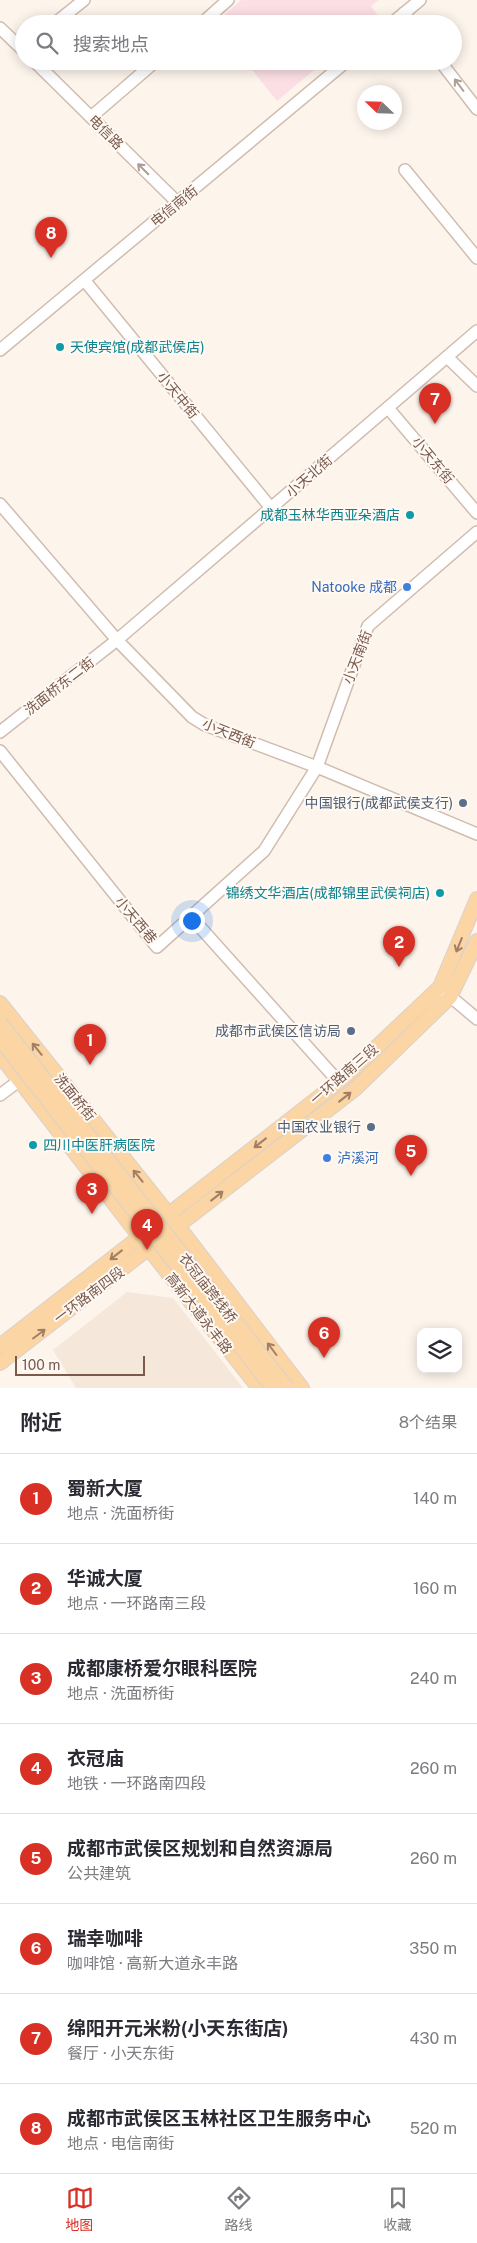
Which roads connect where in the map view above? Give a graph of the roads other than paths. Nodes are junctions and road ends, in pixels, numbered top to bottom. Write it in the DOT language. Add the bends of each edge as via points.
graph roads {
  1 [pos="84,0"];
  2 [pos="228,0"];
  3 [pos="420,0"];
  4 [pos="404,13"];
  5 [pos="65,15"];
  6 [pos="210,15"];
  7 [pos="0,28"];
  8 [pos="15,42"];
  9 [pos="43,70"];
  10 [pos="146,70"];
  11 [pos="336,70"];
  12 [pos="447,70"];
  13 [pos="477,109"];
  14 [pos="91,117"];
  15 [pos="406,170"];
  16 [pos="178,203"];
  17 [pos="477,258"];
  18 [pos="84,281"];
  19 [pos="477,331"];
  20 [pos="0,350"];
  21 [pos="447,357"];
  22 [pos="477,386"];
  23 [pos="388,408"];
  24 [pos="1,508"];
  25 [pos="271,508"];
  26 [pos="477,513"];
  27 [pos="477,532"];
  28 [pos="117,640"];
  29 [pos="0,732"];
  30 [pos="0,751"];
  31 [pos="317,767"];
  32 [pos="477,834"];
  33 [pos="477,899"];
  34 [pos="190,917"];
  35 [pos="477,941"];
  36 [pos="440,987"];
  37 [pos="450,997"];
  38 [pos="0,1003"];
  39 [pos="477,1019"];
  40 [pos="0,1023"];
  41 [pos="0,1039"];
  42 [pos="0,1055"];
  43 [pos="20,1080"];
  44 [pos="337,1080"];
  45 [pos="0,1095"];
  46 [pos="168,1214"];
  47 [pos="178,1226"];
  48 [pos="140,1236"];
  49 [pos="149,1249"];
  50 [pos="0,1346"];
  51 [pos="0,1363"];
  52 [pos="259,1388"];
  53 [pos="273,1388"];
  54 [pos="287,1388"];
  55 [pos="302,1388"];
  1 -- 5 [label="street"];
  2 -- 6 [label="street"];
  3 -- 4 [label="street"];
  7 -- 8 [label="street"];
  9 -- 14 [label="street, 电信路"];
  10 -- 14 [label="street"];
  11 -- 16 [label="street, 电信南街"];
  13 -- 12 [label="street, one-way"];
  16 -- 14 [label="street, 电信路, one-way"];
  15 -- 17 [label="street"];
  16 -- 18 [label="street, 电信南街"];
  18 -- 20 [label="street, 电信南街"];
  18 -- 25 [label="street, 小天中街"];
  19 -- 21 [label="street, 小天北街"];
  21 -- 22 [label="street"];
  21 -- 23 [label="street, 小天北街"];
  23 -- 25 [label="street, 小天北街"];
  23 -- 26 [label="street, 小天东街"];
  24 -- 28 [label="street, 小天西街"];
  25 -- 28 [label="street, 小天北街"];
  27 -- 31 [label="street, 小天南街" via="368,626"];
  28 -- 29 [label="street, 洗面桥东二街"];
  28 -- 31 [label="street, 小天西街" via="192,717 205,725"];
  30 -- 34 [label="street, 小天西巷" via="157,947"];
  31 -- 32 [label="street, 小天西街"];
  31 -- 34 [label="street, 小天西巷" via="264,851"];
  33 -- 36 [label="main road, 一环路南三段, one-way"];
  34 -- 44 [label="street"];
  35 -- 37 [label="main road, 一环路南三段"];
  36 -- 37 [label="street"];
  36 -- 46 [label="main road, 一环路南三段, one-way" via="346,1076"];
  37 -- 39 [label="street"];
  47 -- 37 [label="main road, 一环路南三段, one-way" via="355,1089"];
  46 -- 38 [label="main road, 洗面桥街, one-way"];
  40 -- 54 [label="main road, 衣冠庙跨线桥, bridge"];
  41 -- 53 [label="main road, 衣冠庙跨线桥, bridge"];
  42 -- 43 [label="main road"];
  43 -- 45 [label="street"];
  43 -- 48 [label="main road"];
  46 -- 47 [label="main road"];
  46 -- 48 [label="main road, 一环路南四段"];
  47 -- 49 [label="main road, 一环路南四段"];
  55 -- 47 [label="main road, one-way"];
  48 -- 49 [label="main road, 高新大道永丰路"];
  48 -- 50 [label="main road, 一环路南四段, one-way"];
  51 -- 49 [label="main road, 一环路南四段, one-way"];
  49 -- 52 [label="main road, 高新大道永丰路"];
}
